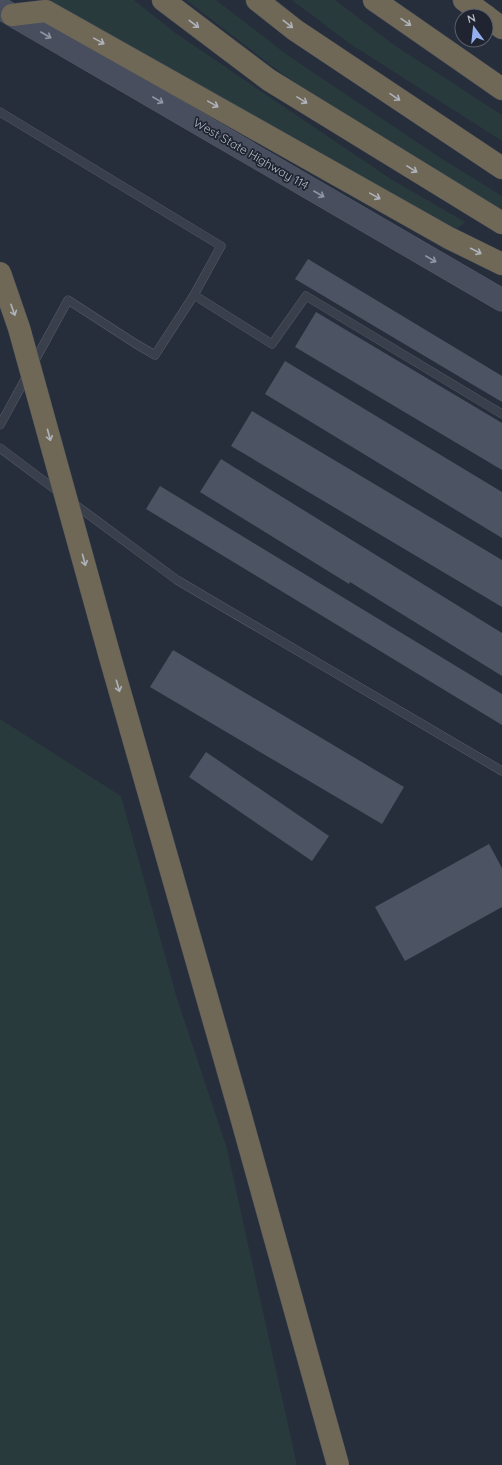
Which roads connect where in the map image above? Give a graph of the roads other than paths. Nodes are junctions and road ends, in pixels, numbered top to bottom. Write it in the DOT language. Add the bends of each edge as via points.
graph roads {
  1 [pos="163,0"];
  2 [pos="257,0"];
  3 [pos="374,0"];
  4 [pos="464,0"];
  5 [pos="475,8"];
  6 [pos="6,12"];
  7 [pos="502,89"];
  8 [pos="0,112"];
  9 [pos="502,168"];
  10 [pos="502,223"];
  11 [pos="502,264"];
  12 [pos="0,274"];
  13 [pos="194,295"];
  14 [pos="502,300"];
  15 [pos="502,414"];
  16 [pos="0,425"];
  17 [pos="0,448"];
  18 [pos="502,771"];
  19 [pos="338,1465"];
  1 -- 10 [label="highway, one-way" via="269,80"];
  2 -- 9 [label="highway, one-way" via="295,30"];
  3 -- 7 [label="highway, one-way"];
  4 -- 5 [label="highway"];
  6 -- 11 [label="highway, one-way" via="46,11 450,238"];
  6 -- 14 [label="main road, West State Highway 114, one-way"];
  8 -- 13 [label="lane" via="221,246"];
  12 -- 19 [label="highway, one-way, bridge" via="20,328"];
  13 -- 15 [label="lane" via="272,344 306,296"];
  13 -- 16 [label="lane" via="155,355 68,300"];
  17 -- 18 [label="lane" via="177,580"];
}
